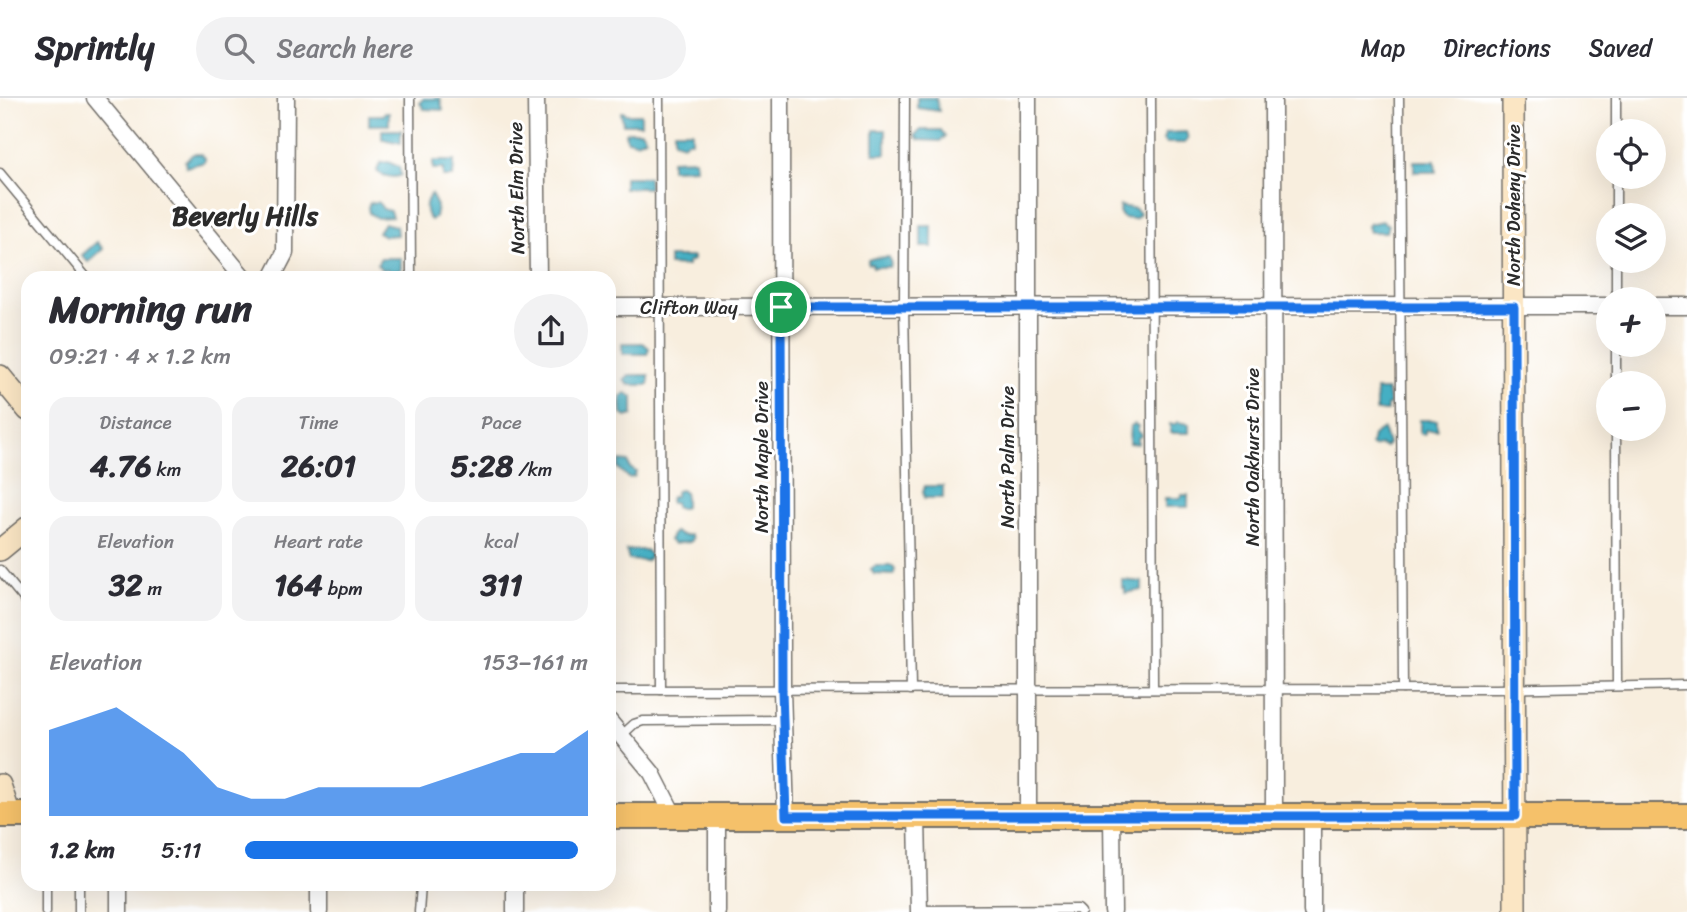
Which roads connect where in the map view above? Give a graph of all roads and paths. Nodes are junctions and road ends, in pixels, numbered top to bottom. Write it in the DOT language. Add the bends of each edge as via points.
graph roads {
  1 [pos="95,98"];
  2 [pos="286,98"];
  3 [pos="410,98"];
  4 [pos="536,98"];
  5 [pos="659,98"];
  6 [pos="781,98"];
  7 [pos="905,98"];
  8 [pos="1028,98"];
  9 [pos="1151,98"];
  10 [pos="1273,98"];
  11 [pos="1399,98"];
  12 [pos="1513,98"];
  13 [pos="1616,98"];
  14 [pos="1616,119"];
  15 [pos="0,173"];
  16 [pos="81,271"];
  17 [pos="238,271"];
  18 [pos="276,271"];
  19 [pos="411,271"];
  20 [pos="538,271"];
  21 [pos="661,306"];
  22 [pos="904,306"];
  23 [pos="1028,306"];
  24 [pos="1273,306"];
  25 [pos="1596,306"];
  26 [pos="1666,306"];
  27 [pos="1687,306"];
  28 [pos="616,307"];
  29 [pos="781,307"];
  30 [pos="1153,307"];
  31 [pos="1400,307"];
  32 [pos="1514,307"];
  33 [pos="0,376"];
  34 [pos="21,402"];
  35 [pos="1616,441"];
  36 [pos="21,533"];
  37 [pos="0,550"];
  38 [pos="0,570"];
  39 [pos="21,596"];
  40 [pos="1617,685"];
  41 [pos="1687,685"];
  42 [pos="1514,688"];
  43 [pos="1153,689"];
  44 [pos="1274,689"];
  45 [pos="1403,689"];
  46 [pos="616,690"];
  47 [pos="661,690"];
  48 [pos="782,690"];
  49 [pos="911,690"];
  50 [pos="1028,690"];
  51 [pos="783,720"];
  52 [pos="616,730"];
  53 [pos="621,736"];
  54 [pos="0,785"];
  55 [pos="13,815"];
  56 [pos="1028,815"];
  57 [pos="1112,815"];
  58 [pos="616,816"];
  59 [pos="674,816"];
  60 [pos="717,816"];
  61 [pos="786,816"];
  62 [pos="1274,816"];
  63 [pos="1312,816"];
  64 [pos="1515,816"];
  65 [pos="917,817"];
  66 [pos="1687,817"];
  67 [pos="46,891"];
  68 [pos="79,891"];
  69 [pos="119,891"];
  70 [pos="319,891"];
  71 [pos="421,891"];
  72 [pos="515,891"];
  73 [pos="919,911"];
  74 [pos="46,912"];
  75 [pos="79,912"];
  76 [pos="119,912"];
  77 [pos="319,912"];
  78 [pos="419,912"];
  79 [pos="515,912"];
  80 [pos="717,912"];
  81 [pos="1082,912"];
  82 [pos="1112,912"];
  83 [pos="1312,912"];
  84 [pos="1515,912"];
  1 -- 17 [label="street"];
  2 -- 18 [label="street" via="285,253"];
  3 -- 19 [label="lane"];
  4 -- 20 [label="street, North Elm Drive"];
  5 -- 21 [label="lane"];
  6 -- 29 [label="street, North Maple Drive"];
  7 -- 22 [label="lane"];
  8 -- 23 [label="street, North Palm Drive"];
  9 -- 30 [label="lane"];
  10 -- 24 [label="street, North Oakhurst Drive"];
  11 -- 31 [label="lane"];
  12 -- 32 [label="street, North Doheny Drive"];
  13 -- 14 [label="lane"];
  15 -- 16 [label="lane"];
  21 -- 28 [label="street, Clifton Way"];
  21 -- 29 [label="street, Clifton Way"];
  21 -- 47 [label="lane"];
  22 -- 23 [label="street, Clifton Way"];
  22 -- 29 [label="street, Clifton Way"];
  22 -- 49 [label="lane"];
  23 -- 30 [label="street, Clifton Way"];
  23 -- 50 [label="street, North Palm Drive"];
  24 -- 30 [label="street, Clifton Way"];
  24 -- 31 [label="street, Clifton Way"];
  24 -- 44 [label="street, North Oakhurst Drive"];
  25 -- 32 [label="street, Clifton Way"];
  26 -- 27 [label="street"];
  29 -- 48 [label="street, North Maple Drive"];
  30 -- 43 [label="lane"];
  31 -- 32 [label="street, Clifton Way"];
  31 -- 45 [label="lane"];
  32 -- 42 [label="street, North Doheny Drive"];
  33 -- 34 [label="street"];
  35 -- 40 [label="lane"];
  36 -- 37 [label="street"];
  38 -- 39 [label="lane"];
  40 -- 41 [label="lane"];
  40 -- 42 [label="lane"];
  42 -- 45 [label="lane"];
  42 -- 64 [label="street, North Doheny Drive"];
  43 -- 44 [label="lane"];
  43 -- 50 [label="lane"];
  44 -- 45 [label="lane"];
  44 -- 62 [label="street, North Oakhurst Drive"];
  46 -- 47 [label="lane"];
  47 -- 48 [label="lane"];
  48 -- 49 [label="lane"];
  48 -- 51 [label="street, North Maple Drive"];
  49 -- 50 [label="lane"];
  50 -- 56 [label="street, North Palm Drive"];
  51 -- 53 [label="lane" via="643,721"];
  51 -- 61 [label="street, North Maple Drive"];
  52 -- 53 [label="street"];
  53 -- 59 [label="street" via="652,773"];
  54 -- 55 [label="street"];
  56 -- 57 [label="main road"];
  56 -- 65 [label="main road"];
  57 -- 62 [label="main road"];
  57 -- 82 [label="street"];
  58 -- 59 [label="main road"];
  59 -- 60 [label="main road"];
  60 -- 61 [label="main road"];
  60 -- 80 [label="street"];
  61 -- 65 [label="main road"];
  62 -- 63 [label="main road"];
  63 -- 64 [label="main road"];
  63 -- 83 [label="street"];
  64 -- 66 [label="main road"];
  64 -- 84 [label="street, North Doheny Drive"];
  65 -- 73 [label="street"];
  67 -- 74 [label="lane"];
  68 -- 75 [label="lane"];
  69 -- 76 [label="street"];
  70 -- 77 [label="street"];
  71 -- 78 [label="lane"];
  72 -- 79 [label="street"];
  73 -- 81 [label="lane"];
}
